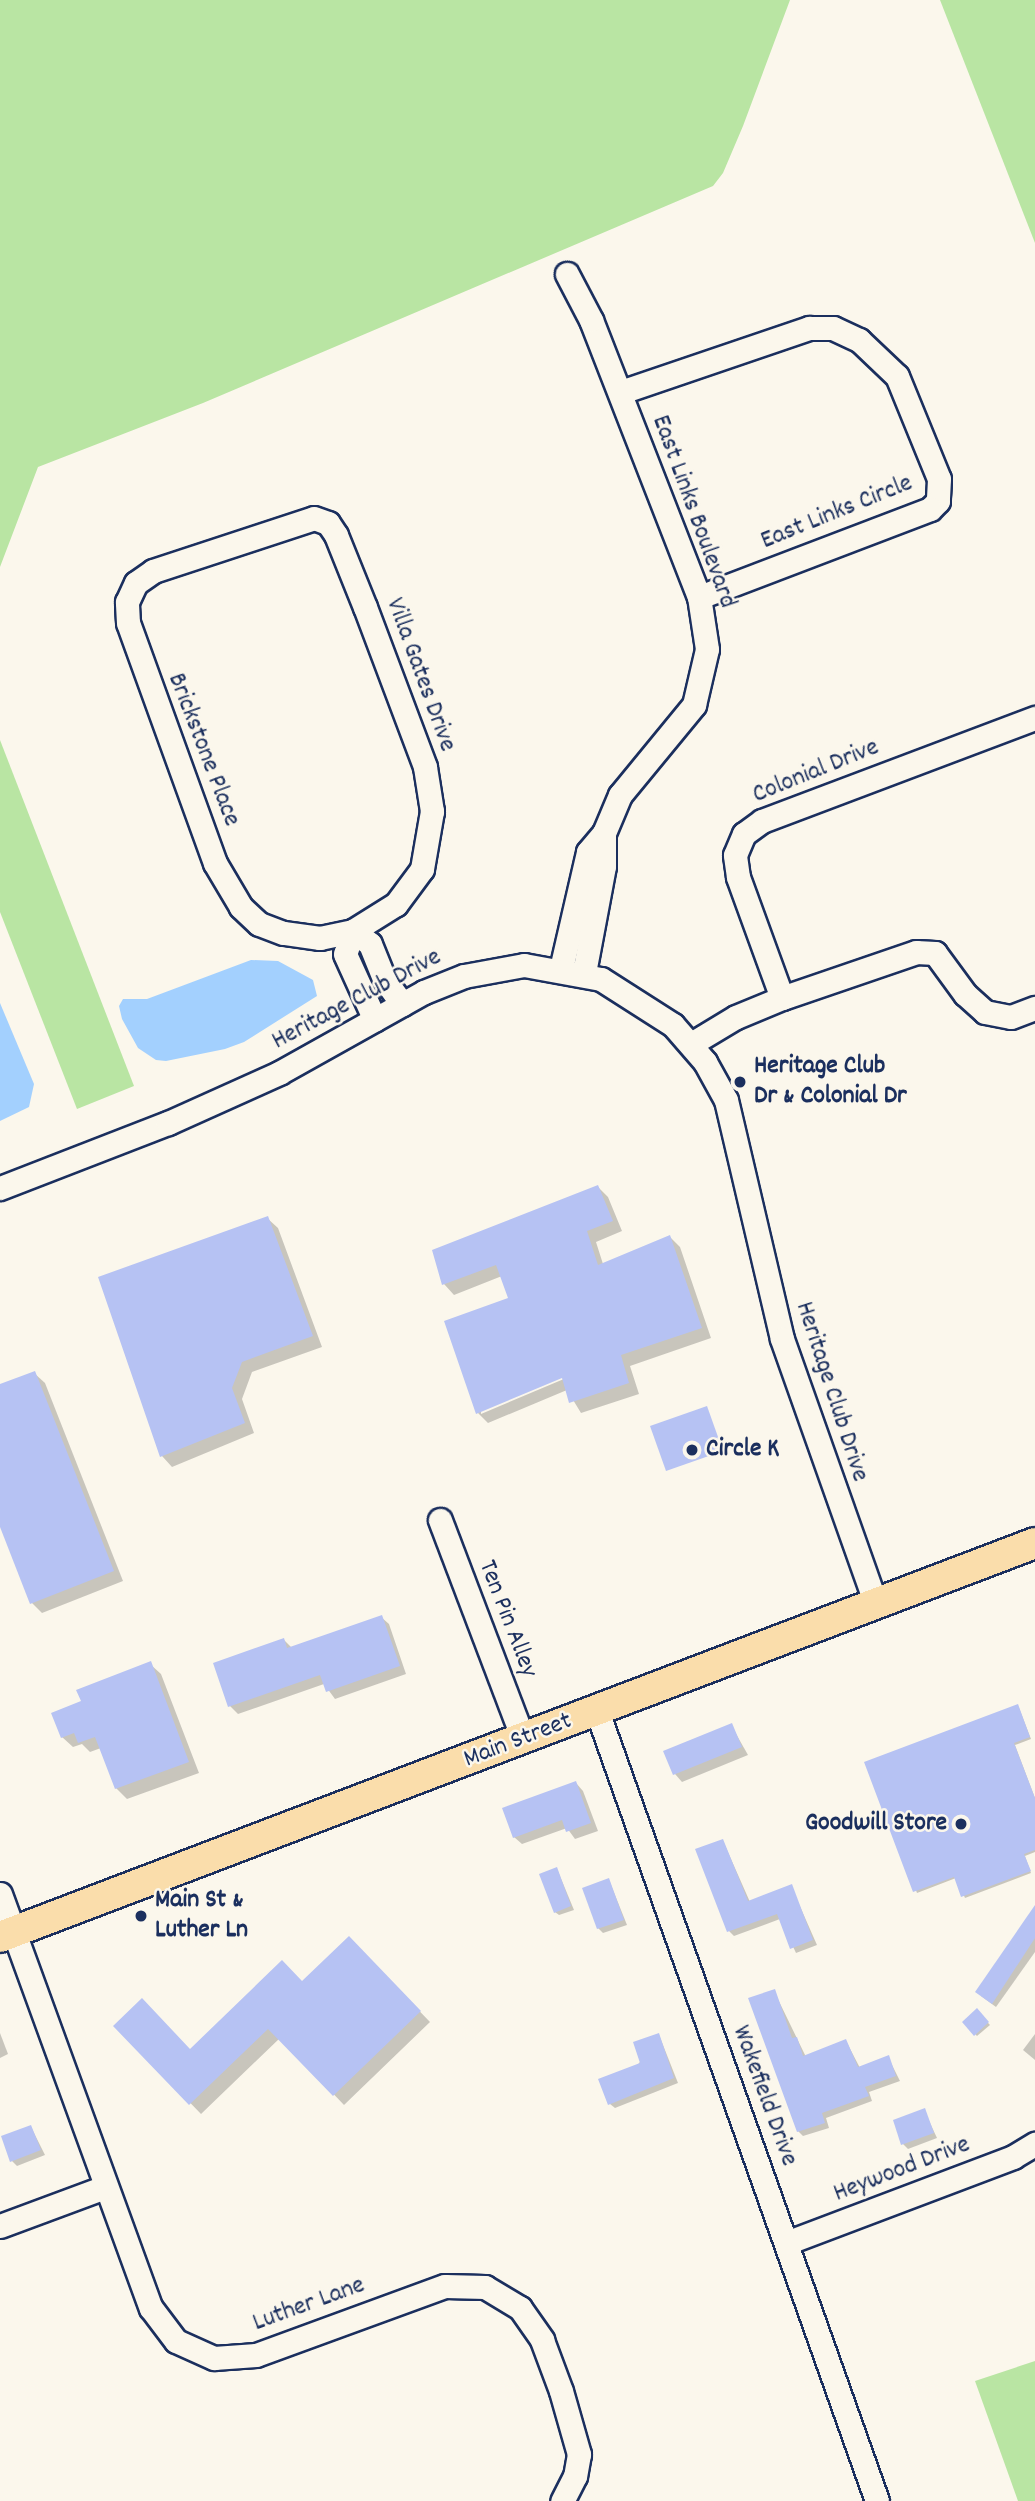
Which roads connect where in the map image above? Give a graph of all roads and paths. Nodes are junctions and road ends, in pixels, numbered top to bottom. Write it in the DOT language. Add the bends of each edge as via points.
graph roads {
  1 [pos="567,274"];
  2 [pos="621,392"];
  3 [pos="222,546"];
  4 [pos="699,597"];
  5 [pos="1035,718"];
  6 [pos="604,833"];
  7 [pos="353,931"];
  8 [pos="561,969"];
  9 [pos="584,973"];
  10 [pos="782,998"];
  11 [pos="402,1004"];
  12 [pos="1035,1008"];
  13 [pos="375,1020"];
  14 [pos="691,1044"];
  15 [pos="0,1188"];
  16 [pos="440,1520"];
  17 [pos="1035,1543"];
  18 [pos="876,1604"];
  19 [pos="597,1711"];
  20 [pos="523,1738"];
  21 [pos="0,1894"];
  22 [pos="7,1934"];
  23 [pos="1035,2144"];
  24 [pos="105,2187"];
  25 [pos="0,2226"];
  26 [pos="786,2243"];
  27 [pos="562,2501"];
  28 [pos="877,2501"];
  1 -- 2 [label="street, East Links Boulevard"];
  2 -- 4 [label="street, East Links Boulevard"];
  2 -- 4 [label="street, East Links Circle" via="809,328 833,328 859,340 897,376 939,479 938,501 930,509"];
  3 -- 7 [label="street, Brickstone Place" via="153,571 136,583 127,602 128,623 149,688 215,863 241,908 259,924 283,933 320,938"];
  3 -- 7 [label="street, Villa Gates Drive" via="300,520 314,517 328,523 425,768 432,811 422,869 396,904"];
  4 -- 6 [label="street, East Links Boulevard" via="707,649 694,705 620,795"];
  5 -- 10 [label="street, Colonial Drive" via="762,821 744,834 735,855 738,877"];
  6 -- 8 [label="street, East Links Boulevard" via="584,864"];
  6 -- 9 [label="street, East Links Boulevard" via="604,866"];
  7 -- 11 [label="street" via="370,944 384,979"];
  7 -- 13 [label="street" via="345,954"];
  8 -- 9 [label="street, Heritage Club Drive"];
  8 -- 11 [label="street, Heritage Club Drive" via="499,967 443,984"];
  9 -- 14 [label="street, Heritage Club Drive" via="653,1010"];
  10 -- 12 [label="street" via="916,952 935,953 965,994 985,1012 1011,1017"];
  10 -- 14 [label="street" via="736,1017"];
  11 -- 13 [label="street, Heritage Club Drive"];
  13 -- 15 [label="street, Heritage Club Drive" via="279,1073 180,1118"];
  14 -- 18 [label="street, Heritage Club Drive" via="717,1083 734,1121 782,1339"];
  16 -- 20 [label="street, Ten Pin Alley"];
  17 -- 18 [label="main road, Main Street"];
  18 -- 19 [label="main road, Main Street"];
  19 -- 20 [label="main road, Main Street"];
  19 -- 26 [label="street, Wakefield Drive"];
  20 -- 22 [label="main road, Main Street"];
  21 -- 22 [label="street"];
  22 -- 24 [label="street, Luther Lane"];
  23 -- 26 [label="street, Heywood Drive" via="1000,2162"];
  24 -- 25 [label="street"];
  24 -- 27 [label="street, Luther Lane" via="151,2308 176,2341 214,2358 256,2355 445,2286 485,2287 520,2308 542,2340 579,2454 575,2476"];
  26 -- 28 [label="street, Wakefield Drive"];
}
